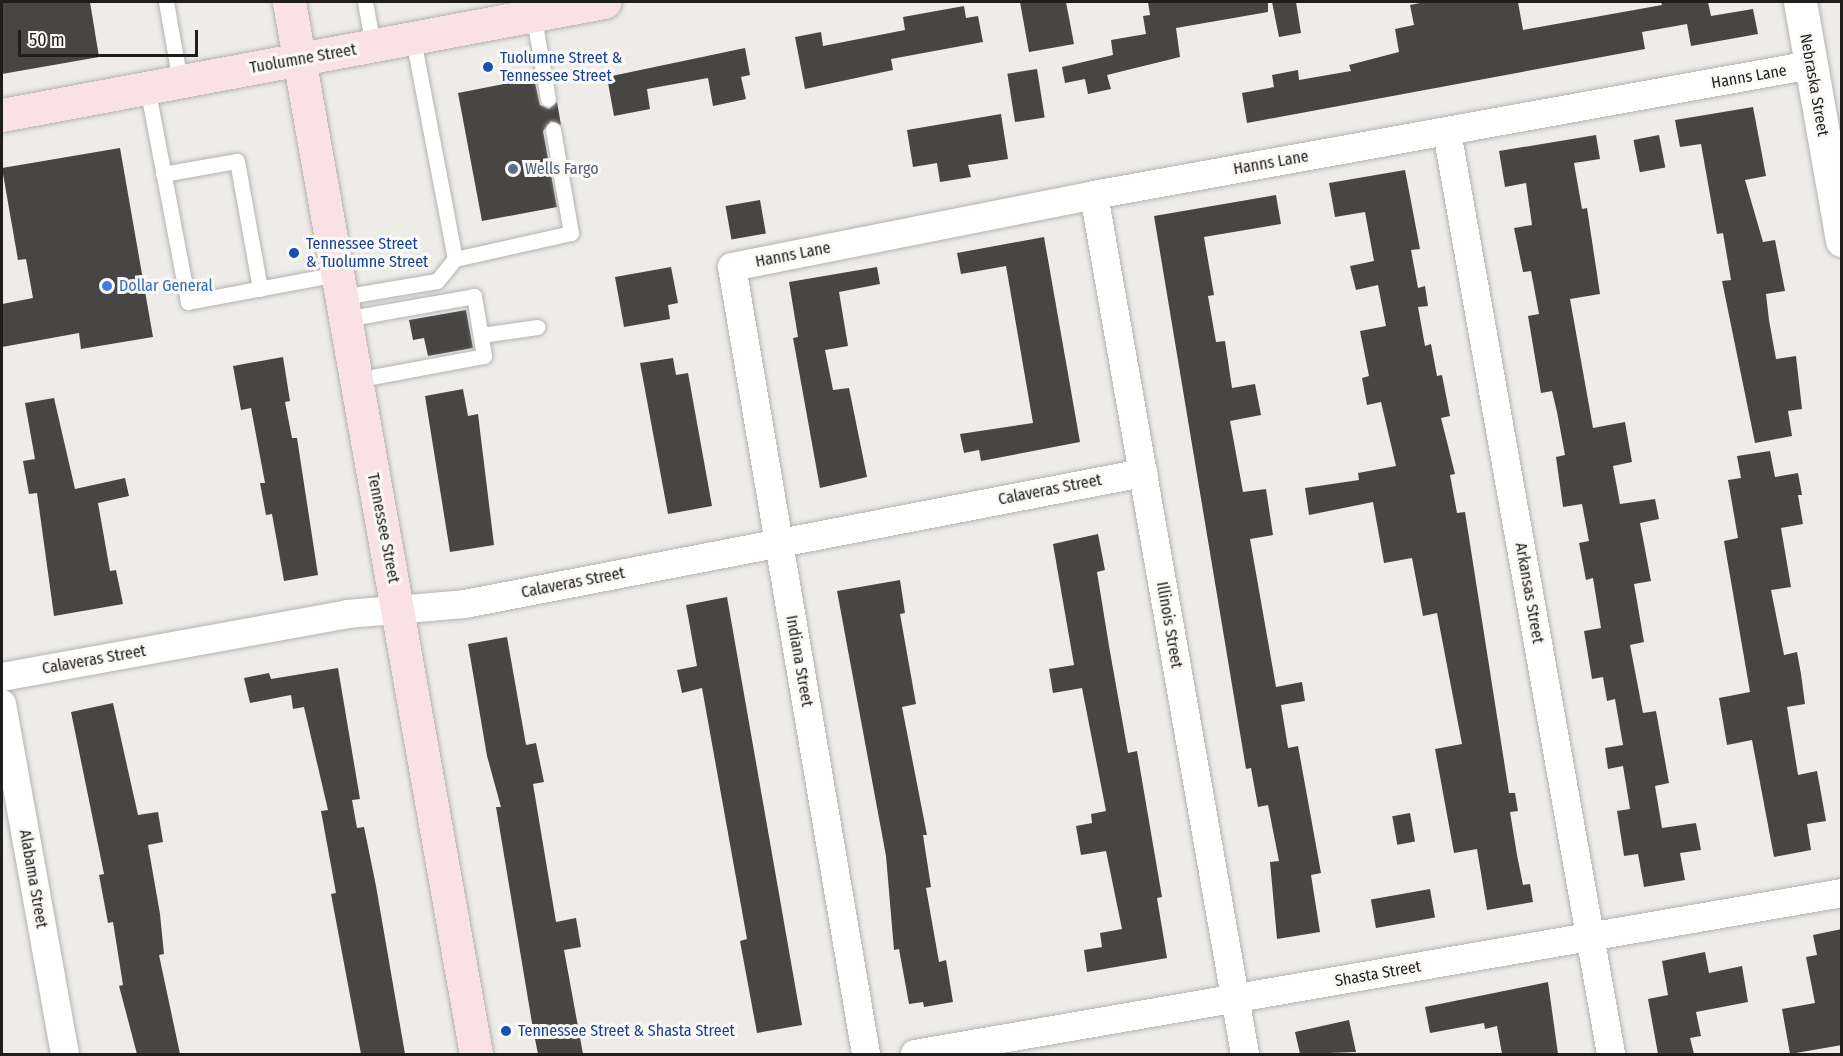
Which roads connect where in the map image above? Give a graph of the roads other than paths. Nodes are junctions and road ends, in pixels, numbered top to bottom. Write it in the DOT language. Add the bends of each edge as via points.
graph roads {
  1 [pos="166,2"];
  2 [pos="289,2"];
  3 [pos="365,2"];
  4 [pos="604,2"];
  5 [pos="1800,2"];
  6 [pos="532,9"];
  7 [pos="413,39"];
  8 [pos="373,46"];
  9 [pos="300,60"];
  10 [pos="1811,65"];
  11 [pos="180,81"];
  12 [pos="147,87"];
  13 [pos="548,99"];
  14 [pos="2,115"];
  15 [pos="553,130"];
  16 [pos="1447,132"];
  17 [pos="163,174"];
  18 [pos="1095,195"];
  19 [pos="1842,240"];
  20 [pos="455,259"];
  21 [pos="732,267"];
  22 [pos="260,289"];
  23 [pos="342,297"];
  24 [pos="537,327"];
  25 [pos="480,335"];
  26 [pos="356,380"];
  27 [pos="1143,472"];
  28 [pos="779,543"];
  29 [pos="398,608"];
  30 [pos="2,677"];
  31 [pos="2,704"];
  32 [pos="1842,892"];
  33 [pos="1590,938"];
  34 [pos="1235,999"];
  35 [pos="65,1054"];
  36 [pos="476,1054"];
  37 [pos="866,1054"];
  38 [pos="915,1054"];
  39 [pos="1245,1054"];
  40 [pos="1611,1054"];
  1 -- 11 [label="lane"];
  2 -- 9 [label="main road, Tennessee Street"];
  3 -- 8 [label="lane"];
  4 -- 6 [label="main road, Tuolumne Street"];
  5 -- 10 [label="street, Nebraska Street"];
  6 -- 7 [label="main road, Tuolumne Street"];
  6 -- 13 [label="lane"];
  7 -- 8 [label="main road, Tuolumne Street"];
  7 -- 20 [label="lane"];
  8 -- 9 [label="main road, Tuolumne Street"];
  9 -- 11 [label="main road, Tuolumne Street"];
  9 -- 23 [label="main road, Tennessee Street"];
  10 -- 16 [label="street, Hanns Lane"];
  10 -- 19 [label="street, Nebraska Street"];
  11 -- 12 [label="main road, Tuolumne Street"];
  12 -- 14 [label="main road, Tuolumne Street"];
  12 -- 17 [label="lane"];
  15 -- 20 [label="lane" via="571,233"];
  16 -- 18 [label="street, Hanns Lane"];
  16 -- 33 [label="street, Arkansas Street"];
  17 -- 22 [label="lane" via="188,303"];
  17 -- 22 [label="lane" via="237,161"];
  18 -- 21 [label="street, Hanns Lane"];
  18 -- 27 [label="street, Illinois Street"];
  20 -- 23 [label="lane" via="437,281"];
  21 -- 28 [label="street, Indiana Street"];
  22 -- 23 [label="lane"];
  23 -- 25 [label="lane" via="474,296"];
  23 -- 26 [label="main road, Tennessee Street"];
  24 -- 25 [label="lane"];
  25 -- 26 [label="lane" via="484,356"];
  26 -- 29 [label="main road, Tennessee Street"];
  27 -- 28 [label="street, Calaveras Street"];
  27 -- 34 [label="street, Illinois Street"];
  28 -- 29 [label="street, Calaveras Street" via="465,604"];
  28 -- 37 [label="street, Indiana Street"];
  29 -- 30 [label="street, Calaveras Street"];
  29 -- 36 [label="main road, Tennessee Street"];
  31 -- 35 [label="street, Alabama Street"];
  32 -- 33 [label="street, Shasta Street"];
  33 -- 34 [label="street, Shasta Street"];
  33 -- 40 [label="street, Arkansas Street"];
  34 -- 38 [label="street, Shasta Street"];
  34 -- 39 [label="street, Illinois Street"];
}
